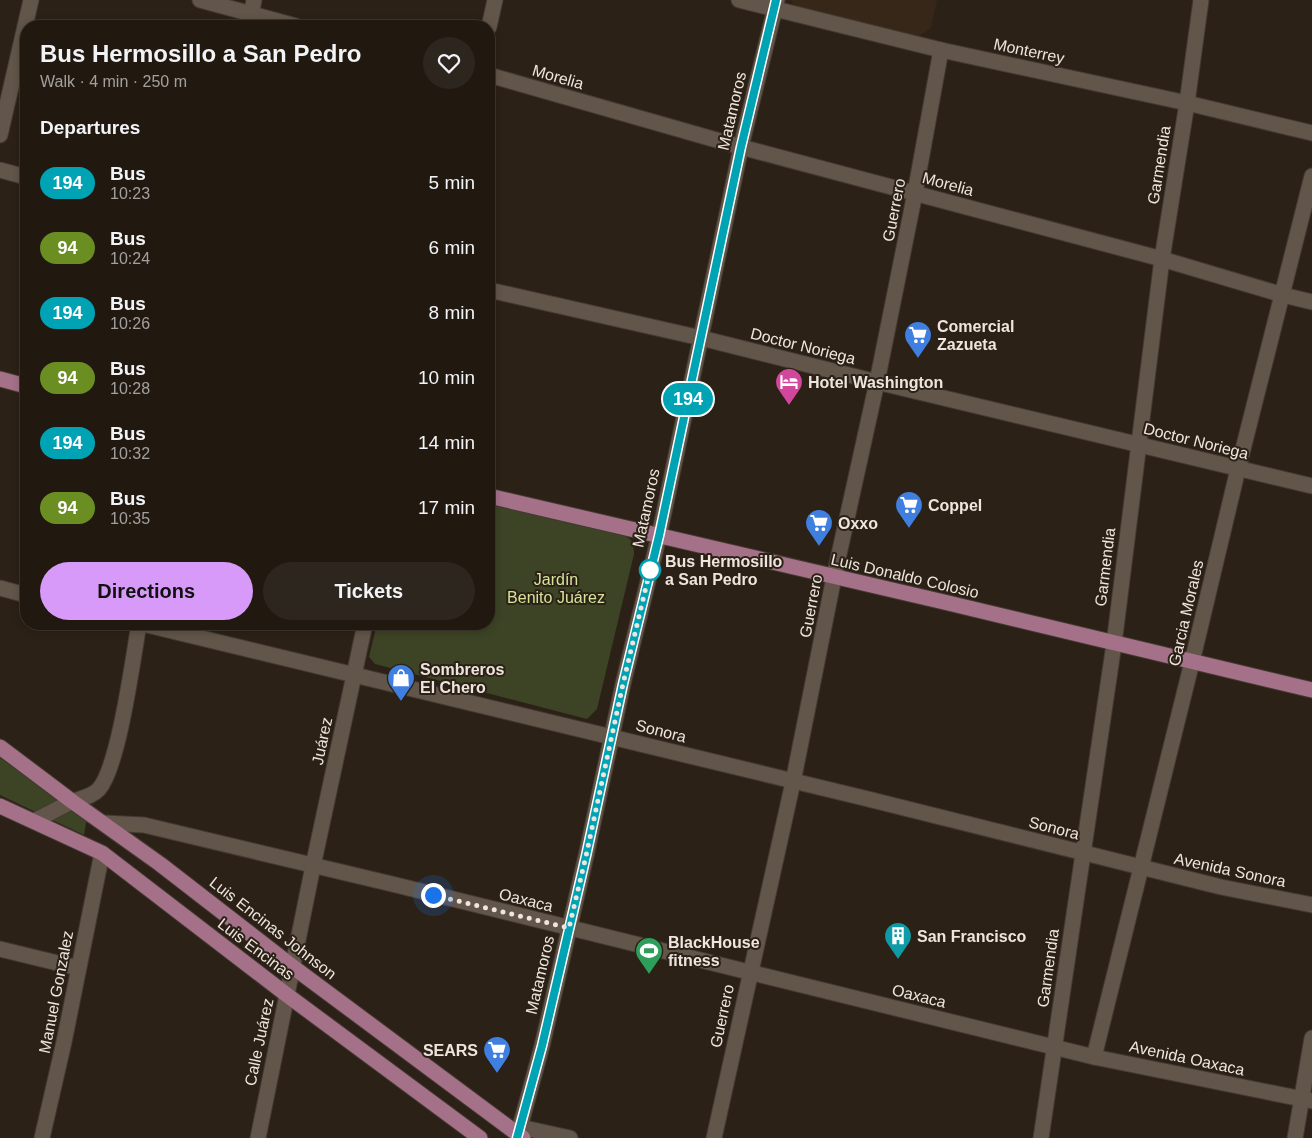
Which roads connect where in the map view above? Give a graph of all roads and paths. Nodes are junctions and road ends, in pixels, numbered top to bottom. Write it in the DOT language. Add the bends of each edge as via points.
graph roads {
  1 [pos="31,0"];
  2 [pos="200,0"];
  3 [pos="495,0"];
  4 [pos="739,0"];
  5 [pos="1200,0"];
  6 [pos="776,4"];
  7 [pos="252,14"];
  8 [pos="26,20"];
  9 [pos="274,20"];
  10 [pos="491,20"];
  11 [pos="20,48"];
  12 [pos="941,50"];
  13 [pos="495,78"];
  14 [pos="1187,103"];
  15 [pos="1312,133"];
  16 [pos="0,135"];
  17 [pos="741,147"];
  18 [pos="0,170"];
  19 [pos="20,175"];
  20 [pos="1312,176"];
  21 [pos="916,193"];
  22 [pos="1162,259"];
  23 [pos="495,291"];
  24 [pos="1283,295"];
  25 [pos="1312,302"];
  26 [pos="701,338"];
  27 [pos="0,379"];
  28 [pos="877,382"];
  29 [pos="20,384"];
  30 [pos="1138,445"];
  31 [pos="1238,469"];
  32 [pos="1312,486"];
  33 [pos="495,497"];
  34 [pos="659,536"];
  35 [pos="834,577"];
  36 [pos="0,588"];
  37 [pos="20,593"];
  38 [pos="138,630"];
  39 [pos="168,630"];
  40 [pos="365,630"];
  41 [pos="1114,644"];
  42 [pos="1192,662"];
  43 [pos="354,675"];
  44 [pos="1312,690"];
  45 [pos="611,737"];
  46 [pos="0,747"];
  47 [pos="793,782"];
  48 [pos="73,802"];
  49 [pos="0,806"];
  50 [pos="34,821"];
  51 [pos="104,823"];
  52 [pos="102,853"];
  53 [pos="1082,853"];
  54 [pos="313,866"];
  55 [pos="1141,868"];
  56 [pos="1312,906"];
  57 [pos="569,928"];
  58 [pos="0,949"];
  59 [pos="293,967"];
  60 [pos="78,968"];
  61 [pos="750,972"];
  62 [pos="287,995"];
  63 [pos="1312,1038"];
  64 [pos="1054,1047"];
  65 [pos="1094,1057"];
  66 [pos="1307,1100"];
  67 [pos="519,1134"];
  68 [pos="42,1138"];
  69 [pos="258,1138"];
  70 [pos="480,1138"];
  71 [pos="570,1138"];
  72 [pos="714,1138"];
  73 [pos="1041,1138"];
  74 [pos="1296,1138"];
  1 -- 8 [label="street"];
  2 -- 7 [label="street"];
  3 -- 10 [label="street"];
  4 -- 6 [label="street, Monterrey"];
  5 -- 14 [label="street, Garmendia"];
  6 -- 12 [label="street, Monterrey"];
  6 -- 17 [label="street, Matamoros"];
  7 -- 9 [label="street"];
  11 -- 16 [label="street"];
  12 -- 14 [label="street, Monterrey"];
  12 -- 21 [label="street, Guerrero"];
  13 -- 17 [label="street, Morelia"];
  14 -- 15 [label="street, Monterrey"];
  14 -- 22 [label="street, Garmendia"];
  17 -- 21 [label="street, Morelia"];
  17 -- 26 [label="street, Matamoros"];
  18 -- 19 [label="street"];
  20 -- 24 [label="street, Garcia Morales"];
  21 -- 22 [label="street, Morelia"];
  21 -- 28 [label="street, Guerrero"];
  22 -- 24 [label="street, Morelia"];
  22 -- 30 [label="street, Garmendia"];
  23 -- 26 [label="street, Doctor Noriega"];
  24 -- 25 [label="street, Morelia"];
  24 -- 31 [label="street, Garcia Morales"];
  26 -- 28 [label="street, Doctor Noriega"];
  26 -- 34 [label="street, Matamoros"];
  27 -- 29 [label="main road"];
  28 -- 30 [label="street, Doctor Noriega"];
  28 -- 35 [label="street, Guerrero"];
  30 -- 31 [label="street, Doctor Noriega"];
  30 -- 41 [label="street, Garmendia"];
  31 -- 32 [label="street, Doctor Noriega"];
  31 -- 42 [label="street, Garcia Morales"];
  33 -- 34 [label="main road, Luis Donaldo Colosio"];
  34 -- 35 [label="main road, Luis Donaldo Colosio"];
  34 -- 45 [label="street, Matamoros"];
  35 -- 41 [label="main road, Luis Donaldo Colosio"];
  35 -- 47 [label="street, Guerrero"];
  36 -- 37 [label="street"];
  38 -- 48 [label="street" via="120,728 106,776 98,790"];
  39 -- 43 [label="street, Sonora"];
  40 -- 43 [label="street, Juárez"];
  41 -- 42 [label="main road, Luis Donaldo Colosio"];
  41 -- 53 [label="street, Garmendia"];
  42 -- 44 [label="main road, Luis Donaldo Colosio"];
  42 -- 55 [label="street, Garcia Morales"];
  43 -- 45 [label="street, Sonora"];
  43 -- 54 [label="street, Juárez"];
  45 -- 47 [label="street, Sonora"];
  45 -- 57 [label="street, Matamoros"];
  46 -- 48 [label="main road, Luis Encinas Johnson"];
  47 -- 53 [label="street, Sonora"];
  47 -- 61 [label="street, Guerrero"];
  48 -- 50 [label="street"];
  48 -- 51 [label="main road, Luis Encinas Johnson"];
  49 -- 50 [label="main road, Luis Encinas"];
  50 -- 52 [label="main road, Luis Encinas"];
  51 -- 54 [label="street, Oaxaca" via="144,825"];
  51 -- 59 [label="main road, Luis Encinas Johnson"];
  52 -- 60 [label="street, Manuel Gonzalez"];
  52 -- 62 [label="main road, Luis Encinas"];
  53 -- 55 [label="street, Sonora"];
  53 -- 64 [label="street, Garmendia"];
  54 -- 57 [label="street, Oaxaca"];
  54 -- 59 [label="street, Calle Juárez"];
  55 -- 56 [label="street, Avenida Sonora"];
  55 -- 65 [label="street, Garcia Morales"];
  57 -- 61 [label="street, Oaxaca"];
  57 -- 67 [label="street, Matamoros"];
  58 -- 60 [label="street"];
  59 -- 62 [label="street, Calle Juárez"];
  59 -- 67 [label="main road, Luis Encinas Johnson"];
  60 -- 68 [label="street, Manuel Gonzalez"];
  61 -- 64 [label="street, Oaxaca"];
  61 -- 72 [label="street, Guerrero"];
  62 -- 69 [label="street, Calle Juárez"];
  62 -- 70 [label="main road, Luis Encinas"];
  63 -- 66 [label="street"];
  64 -- 65 [label="street, Avenida Oaxaca"];
  64 -- 73 [label="street, Garmendia"];
  65 -- 66 [label="street, Avenida Oaxaca"];
  66 -- 74 [label="street"];
  67 -- 71 [label="street"];
}
